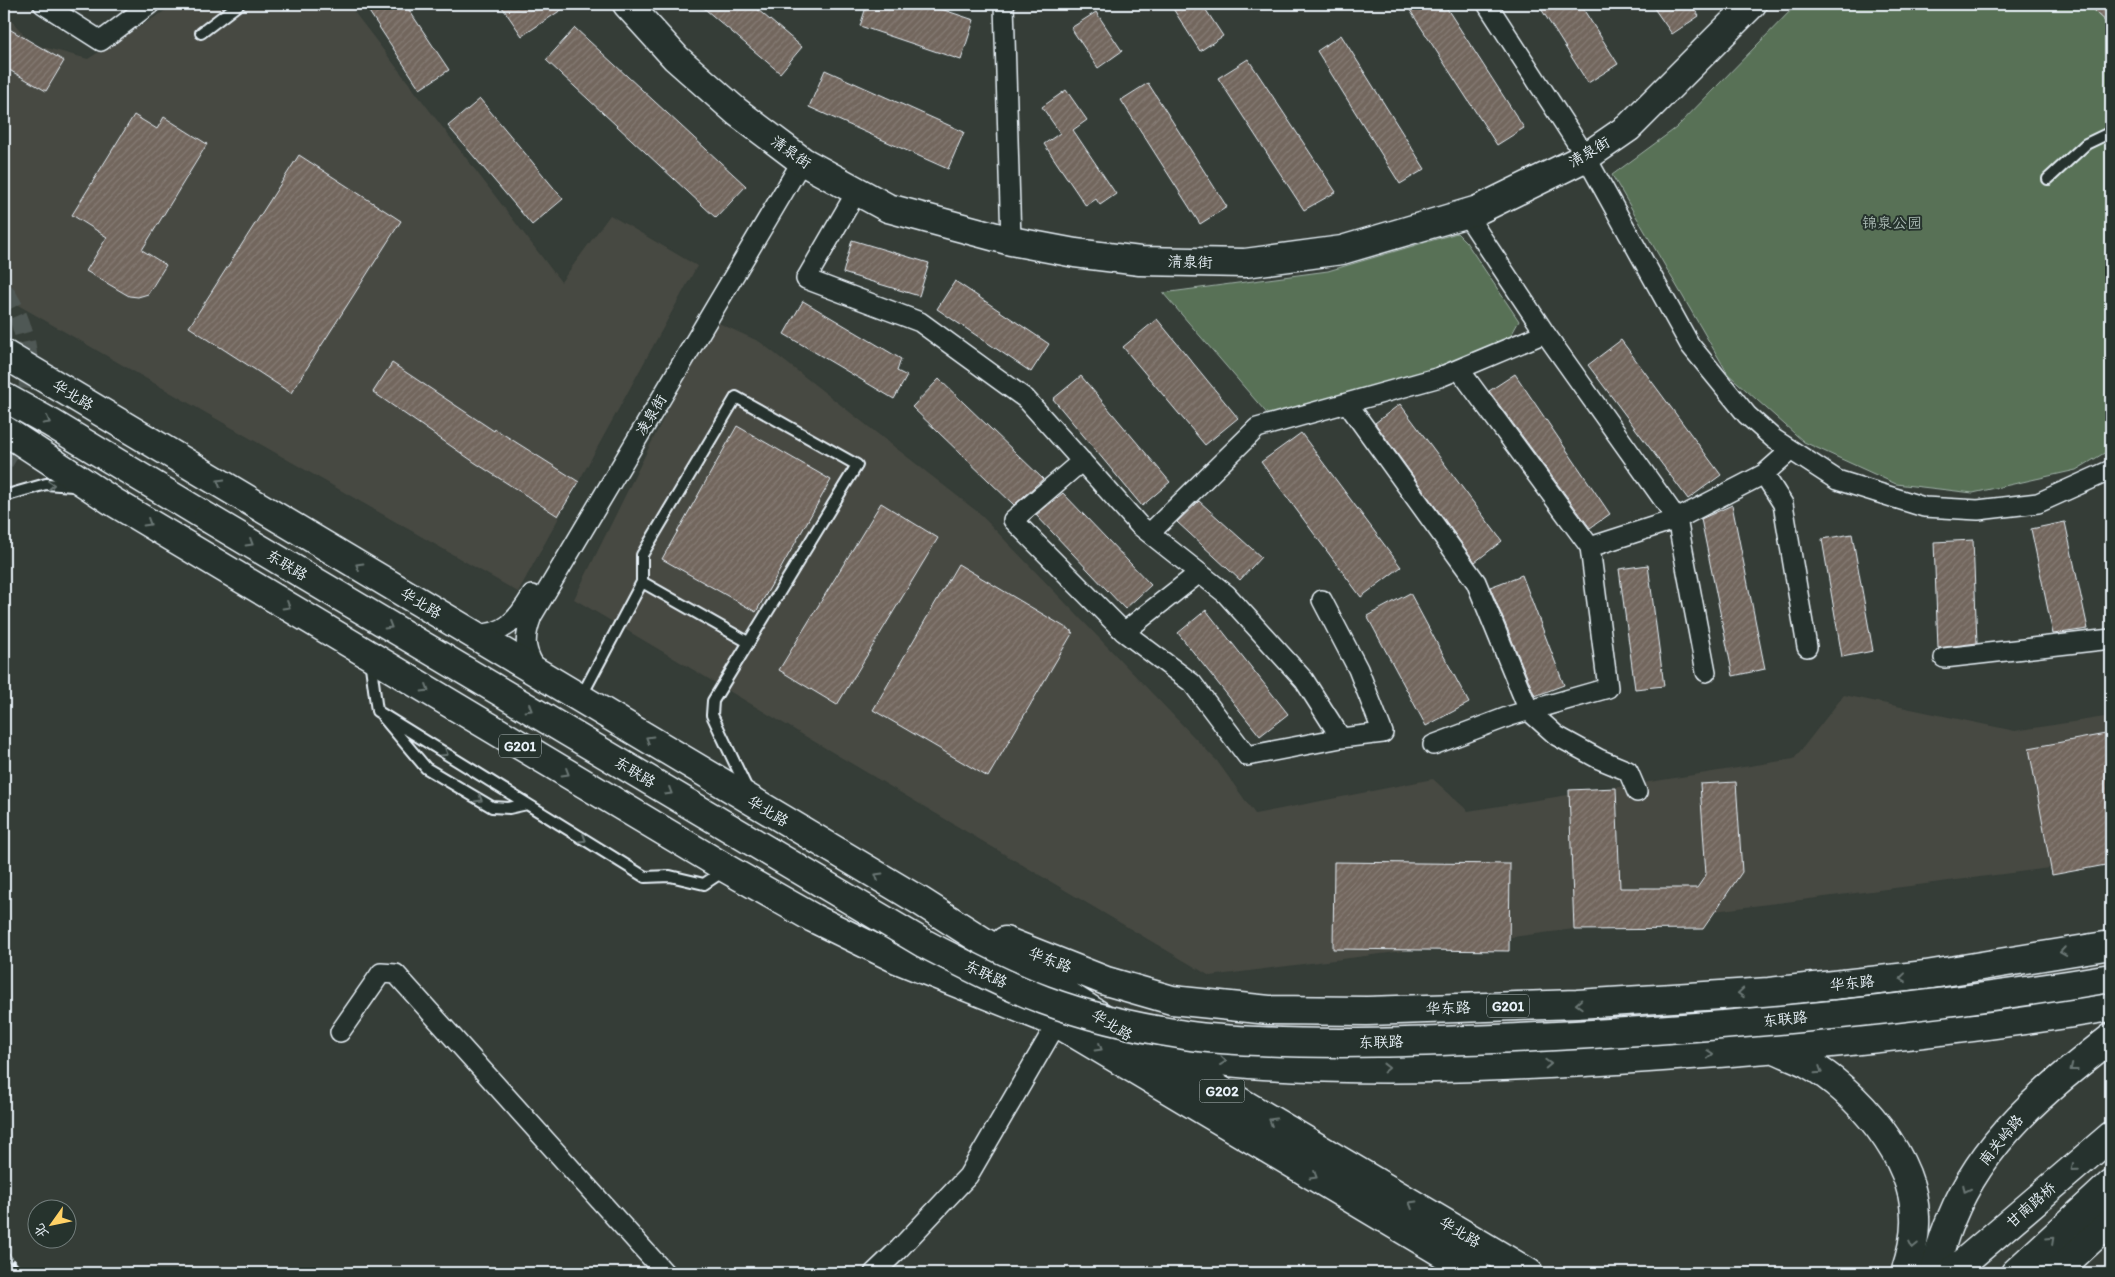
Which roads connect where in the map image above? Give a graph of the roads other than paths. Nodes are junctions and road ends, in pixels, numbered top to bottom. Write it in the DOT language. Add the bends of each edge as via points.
graph roads {
  1 [pos="43,4"];
  2 [pos="150,4"];
  3 [pos="239,4"];
  4 [pos="627,4"];
  5 [pos="1004,4"];
  6 [pos="1487,4"];
  7 [pos="1752,4"];
  8 [pos="201,33"];
  9 [pos="2111,132"];
  10 [pos="1586,156"];
  11 [pos="797,158"];
  12 [pos="2048,179"];
  13 [pos="857,191"];
  14 [pos="1466,214"];
  15 [pos="1011,241"];
  16 [pos="1545,333"];
  17 [pos="4,354"];
  18 [pos="1459,369"];
  19 [pos="4,397"];
  20 [pos="1347,403"];
  21 [pos="4,430"];
  22 [pos="4,445"];
  23 [pos="1790,451"];
  24 [pos="37,452"];
  25 [pos="1082,461"];
  26 [pos="2111,470"];
  27 [pos="1764,474"];
  28 [pos="4,496"];
  29 [pos="112,501"];
  30 [pos="1677,519"];
  31 [pos="1150,533"];
  32 [pos="1590,547"];
  33 [pos="1199,573"];
  34 [pos="642,582"];
  35 [pos="1322,600"];
  36 [pos="1124,632"];
  37 [pos="473,634"];
  38 [pos="2111,639"];
  39 [pos="748,642"];
  40 [pos="1807,646"];
  41 [pos="369,655"];
  42 [pos="1944,658"];
  43 [pos="1706,672"];
  44 [pos="539,674"];
  45 [pos="580,698"];
  46 [pos="1529,710"];
  47 [pos="377,711"];
  48 [pos="1341,738"];
  49 [pos="1433,745"];
  50 [pos="1637,792"];
  51 [pos="753,801"];
  52 [pos="526,804"];
  53 [pos="727,869"];
  54 [pos="920,901"];
  55 [pos="2111,944"];
  56 [pos="2111,978"];
  57 [pos="2111,1007"];
  58 [pos="1057,1023"];
  59 [pos="340,1032"];
  60 [pos="2111,1038"];
  61 [pos="1775,1049"];
  62 [pos="1158,1053"];
  63 [pos="2111,1136"];
  64 [pos="2111,1184"];
  65 [pos="2111,1221"];
  66 [pos="665,1273"];
  67 [pos="874,1273"];
  68 [pos="1476,1273"];
  69 [pos="1529,1273"];
  70 [pos="1905,1273"];
  71 [pos="1933,1273"];
  72 [pos="1951,1273"];
  73 [pos="2015,1273"];
  74 [pos="2055,1273"];
  1 -- 2 [label="street" via="101,41"];
  3 -- 8 [label="lane"];
  4 -- 11 [label="main road, 清泉街" via="676,58 737,112"];
  5 -- 15 [label="street"];
  6 -- 10 [label="street"];
  7 -- 10 [label="main road, 清泉街" via="1628,128"];
  9 -- 12 [label="lane" via="2086,144"];
  10 -- 14 [label="main road, 清泉街"];
  10 -- 23 [label="street" via="1690,345 1747,415"];
  11 -- 13 [label="main road, 清泉街"];
  11 -- 37 [label="street, 凌泉街" via="523,611 500,631 487,635"];
  11 -- 44 [label="street, 凌泉街" via="532,616 526,645 529,659"];
  13 -- 15 [label="main road, 清泉街" via="888,208"];
  13 -- 25 [label="street" via="806,279 920,322 1026,399"];
  14 -- 15 [label="main road, 清泉街" via="1342,250 1245,263 1140,261"];
  14 -- 16 [label="street"];
  16 -- 18 [label="street"];
  16 -- 30 [label="street"];
  37 -- 17 [label="main road, 华北路 / G201, one-way"];
  18 -- 20 [label="street"];
  18 -- 32 [label="street"];
  19 -- 56 [label="main road, 东联路, one-way, bridge" via="923,943 1045,1000 1115,1021 1181,1035 1267,1042 1465,1040 1772,1021"];
  20 -- 31 [label="street" via="1258,428"];
  20 -- 46 [label="street" via="1476,582"];
  21 -- 24 [label="main road, 华北路 / G201"];
  22 -- 24 [label="street"];
  23 -- 26 [label="street" via="1836,480 1924,506 1942,508 1978,510 2038,503"];
  23 -- 27 [label="street"];
  24 -- 29 [label="main road, 华北路 / G201"];
  25 -- 31 [label="street" via="1139,525"];
  25 -- 36 [label="street" via="1013,520"];
  27 -- 30 [label="street"];
  27 -- 40 [label="street" via="1783,504"];
  28 -- 29 [label="lane, one-way" via="46,484 67,484"];
  29 -- 41 [label="main road, 华北路 / G201, one-way"];
  30 -- 32 [label="street"];
  30 -- 43 [label="street"];
  31 -- 33 [label="street"];
  32 -- 46 [label="street" via="1608,688"];
  33 -- 36 [label="street"];
  33 -- 48 [label="street" via="1226,594 1304,680"];
  34 -- 39 [label="lane"];
  34 -- 39 [label="lane" via="642,555 736,397 857,466"];
  34 -- 45 [label="lane"];
  35 -- 48 [label="street" via="1358,669 1383,733"];
  36 -- 48 [label="street" via="1192,683 1247,756"];
  37 -- 44 [label="main road, 华北路 / G201"];
  38 -- 42 [label="street"];
  39 -- 51 [label="lane" via="713,700 712,715"];
  41 -- 47 [label="lane"];
  41 -- 53 [label="main road, 华北路 / G201, one-way"];
  44 -- 45 [label="main road, 华北路 / G201"];
  51 -- 45 [label="main road, 华北路 / G201, one-way"];
  46 -- 49 [label="street"];
  46 -- 50 [label="street" via="1557,736 1628,771"];
  47 -- 52 [label="lane, one-way"];
  47 -- 52 [label="lane, one-way" via="426,768 492,806 509,808"];
  54 -- 51 [label="main road, 华北路 / G201, one-way"];
  52 -- 53 [label="lane, one-way" via="645,877 670,876 704,884"];
  53 -- 58 [label="main road, 华北路 / G201" via="813,918 897,959"];
  55 -- 54 [label="main road, 华东路 / G201, one-way" via="1926,975 1769,992 1480,1007 1269,1010 1172,1000 1106,981 1041,957"];
  54 -- 62 [label="main road, 华北路 / G202"];
  57 -- 61 [label="main road"];
  58 -- 67 [label="street" via="968,1176"];
  58 -- 68 [label="main road, 华北路 / G202, one-way"];
  59 -- 66 [label="street" via="381,973 396,974"];
  60 -- 71 [label="main road, 南关岭路, one-way" via="2036,1099 1987,1153 1950,1219"];
  62 -- 61 [label="main road, one-way" via="1247,1064 1356,1069 1574,1063"];
  61 -- 70 [label="main road, one-way" via="1830,1078 1874,1120 1889,1142 1911,1192 1915,1216 1914,1239"];
  69 -- 62 [label="main road, 华北路 / G202, one-way"];
  63 -- 72 [label="main road, 甘南路桥, one-way"];
  73 -- 64 [label="main road, one-way"];
  65 -- 74 [label="main road"];
}
